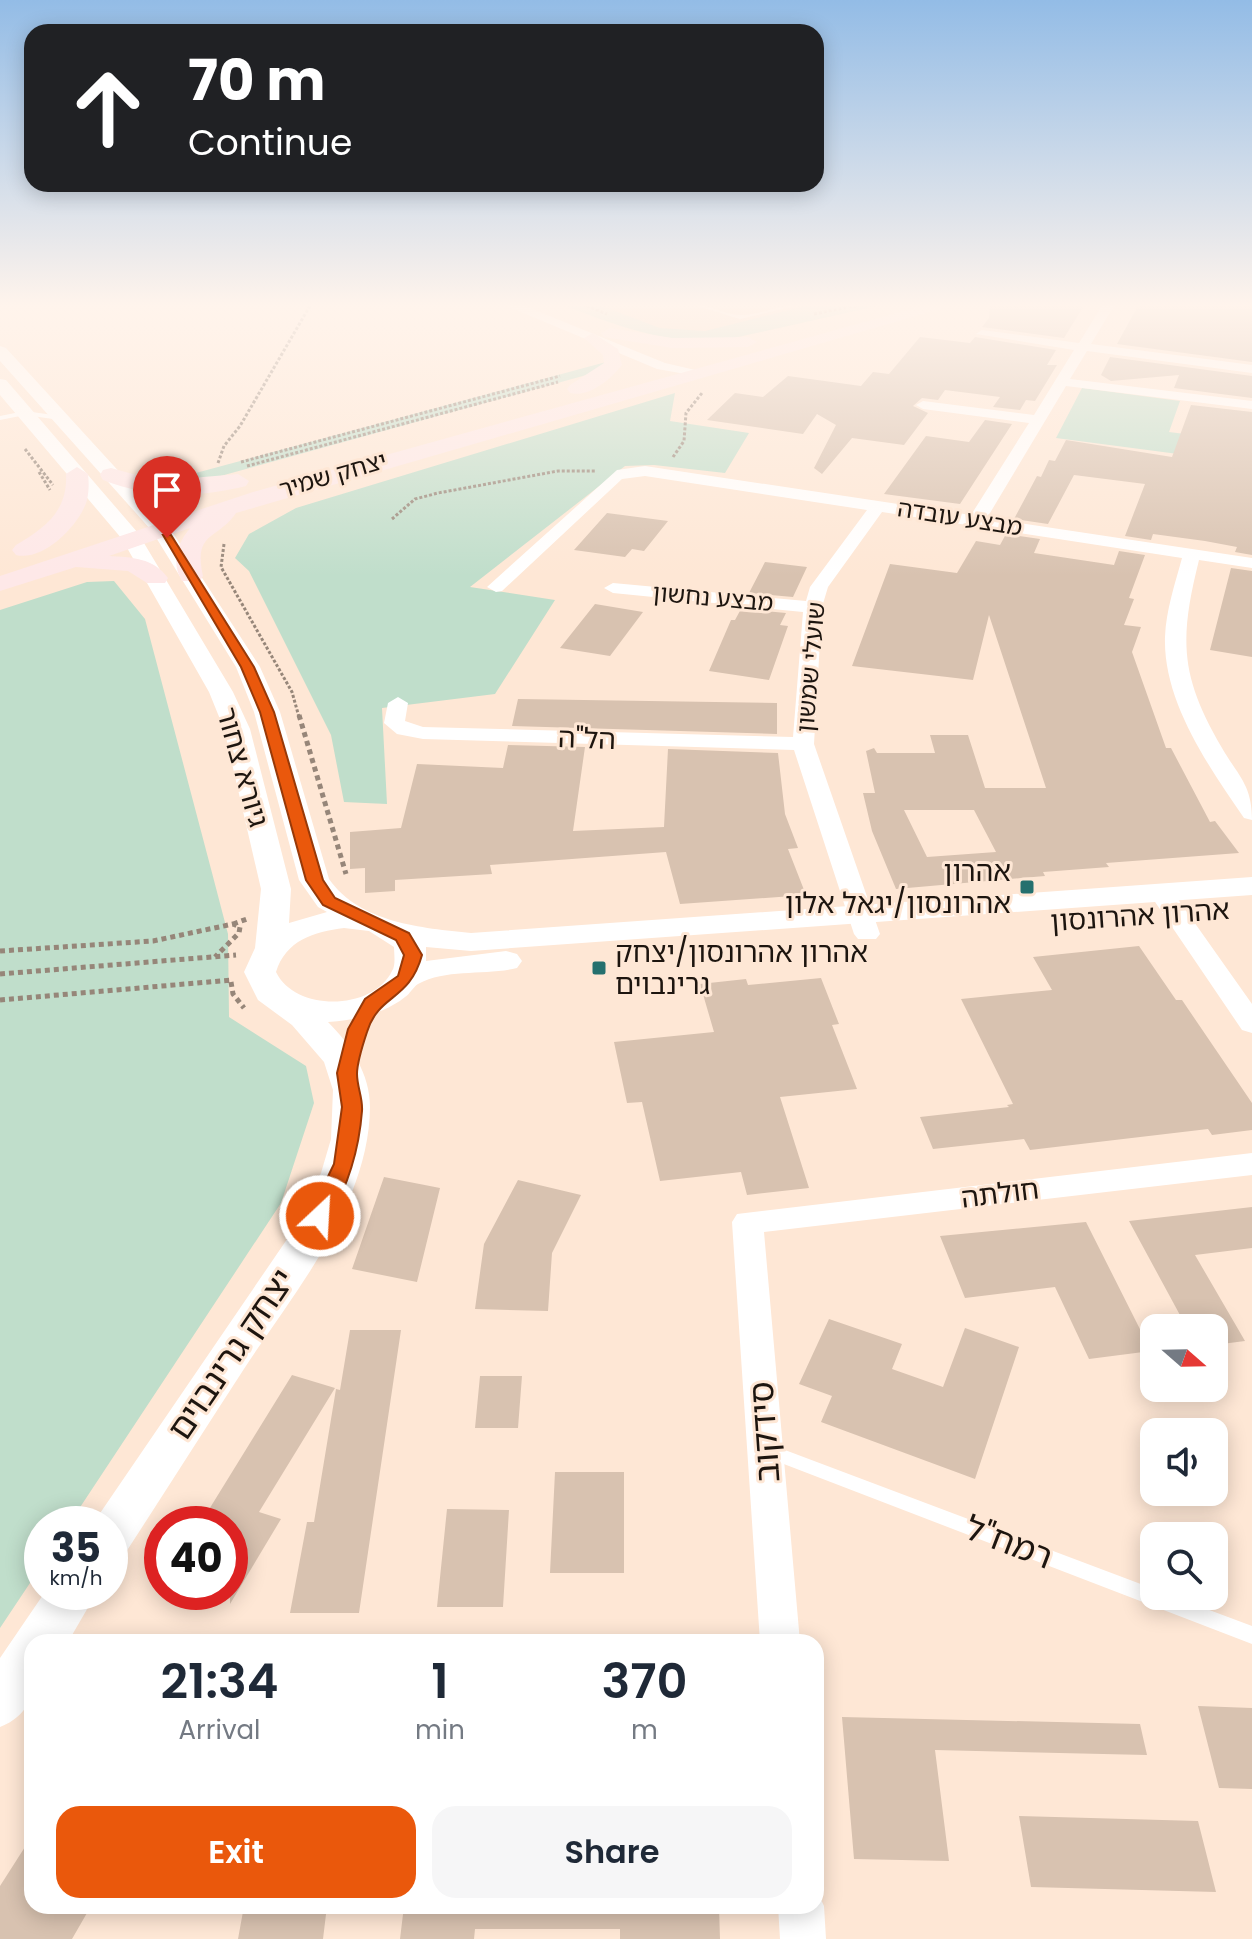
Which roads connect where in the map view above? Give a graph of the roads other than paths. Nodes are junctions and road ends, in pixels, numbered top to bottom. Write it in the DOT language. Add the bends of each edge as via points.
graph roads {
  1 [pos="9,394"];
  2 [pos="39,394"];
  3 [pos="554,394"];
  4 [pos="612,394"];
  5 [pos="1055,394"];
  6 [pos="1166,394"];
  7 [pos="923,405"];
  8 [pos="1252,405"];
  9 [pos="25,413"];
  10 [pos="2,418"];
  11 [pos="60,418"];
  12 [pos="1038,420"];
  13 [pos="237,471"];
  14 [pos="77,474"];
  15 [pos="111,475"];
  16 [pos="261,497"];
  17 [pos="879,505"];
  18 [pos="152,519"];
  19 [pos="977,520"];
  20 [pos="123,528"];
  21 [pos="1192,553"];
  22 [pos="0,559"];
  23 [pos="26,562"];
  24 [pos="1252,563"];
  25 [pos="191,576"];
  26 [pos="156,578"];
  27 [pos="0,584"];
  28 [pos="496,587"];
  29 [pos="613,588"];
  30 [pos="813,607"];
  31 [pos="398,703"];
  32 [pos="803,744"];
  33 [pos="1252,813"];
  34 [pos="1252,886"];
  35 [pos="1168,902"];
  36 [pos="1252,907"];
  37 [pos="364,920"];
  38 [pos="863,924"];
  39 [pos="403,936"];
  40 [pos="266,961"];
  41 [pos="407,977"];
  42 [pos="371,1003"];
  43 [pos="292,1007"];
  44 [pos="1252,1024"];
  45 [pos="347,1073"];
  46 [pos="1252,1164"];
  47 [pos="748,1222"];
  48 [pos="765,1450"];
  49 [pos="128,1509"];
  50 [pos="61,1610"];
  51 [pos="45,1634"];
  52 [pos="779,1634"];
  53 [pos="1252,1635"];
  54 [pos="24,1666"];
  55 [pos="0,1702"];
  56 [pos="801,1914"];
  57 [pos="803,1939"];
  1 -- 9 [label="street, גיורא צחור"];
  2 -- 11 [label="street, גיורא צחור"];
  3 -- 13 [label="main road, יצחק שמיר"];
  4 -- 16 [label="main road, יצחק שמיר"];
  5 -- 12 [label="street"];
  6 -- 8 [label="street"];
  7 -- 12 [label="street"];
  9 -- 10 [label="lane"];
  9 -- 11 [label="lane"];
  9 -- 14 [label="street, גיורא צחור"];
  11 -- 15 [label="street, גיורא צחור"];
  12 -- 19 [label="street"];
  13 -- 15 [label="main road" via="163,488"];
  13 -- 18 [label="main road, יצחק שמיר"];
  14 -- 20 [label="street, גיורא צחור"];
  14 -- 23 [label="main road" via="76,501 68,517"];
  15 -- 18 [label="street, גיורא צחור"];
  16 -- 18 [label="main road, יצחק שמיר"];
  16 -- 25 [label="main road" via="212,520 192,538 186,559"];
  17 -- 19 [label="street, מבצע עובדה"];
  17 -- 28 [label="street, מבצע עובדה" via="668,473 617,475"];
  17 -- 30 [label="street, שועלי שמשון" via="819,587"];
  18 -- 20 [label="main road, יצחק שמיר"];
  18 -- 25 [label="street, גיורא צחור"];
  19 -- 21 [label="street, מבצע עובדה"];
  20 -- 23 [label="main road, יצחק שמיר"];
  20 -- 26 [label="street, גיורא צחור"];
  21 -- 24 [label="street, מבצע עובדה"];
  21 -- 33 [label="street" via="1177,610 1175,652 1187,699"];
  22 -- 23 [label="main road, יצחק שמיר"];
  23 -- 26 [label="main road" via="112,561 134,564"];
  23 -- 27 [label="main road, יצחק שמיר"];
  25 -- 37 [label="street, גיורא צחור" via="248,667 267,712 314,880 329,901"];
  26 -- 40 [label="street, גיורא צחור" via="237,729 276,889"];
  29 -- 30 [label="street, מבצע נחשון"];
  30 -- 32 [label="street, שועלי שמשון"];
  31 -- 32 [label="street, הל\"ה" via="394,723 423,733"];
  32 -- 38 [label="street, שועלי שמשון"];
  34 -- 35 [label="street, אהרון אהרונסון"];
  35 -- 36 [label="street, אהרון אהרונסון"];
  35 -- 38 [label="street, אהרון אהרונסון"];
  35 -- 44 [label="street"];
  37 -- 39 [label="street"];
  37 -- 40 [label="street" via="312,924 284,936"];
  38 -- 39 [label="street, אהרון אהרונסון" via="471,942"];
  38 -- 41 [label="street, אהרון אהרונסון" via="456,965"];
  39 -- 41 [label="street" via="413,955"];
  40 -- 43 [label="street" via="267,991"];
  41 -- 42 [label="street"];
  42 -- 43 [label="street" via="331,1012"];
  42 -- 45 [label="street, יצחק גרינבוים"];
  43 -- 45 [label="street, יצחק גרינבוים" via="337,1051"];
  45 -- 49 [label="street, יצחק גרינבוים" via="352,1107 344,1164 320,1216"];
  46 -- 47 [label="street, חולתה"];
  47 -- 48 [label="street, סידקוב"];
  48 -- 52 [label="street, סידקוב"];
  48 -- 53 [label="lane, רמח\"ל"];
  50 -- 51 [label="street"];
  54 -- 55 [label="street"];
  56 -- 57 [label="street"];
}
